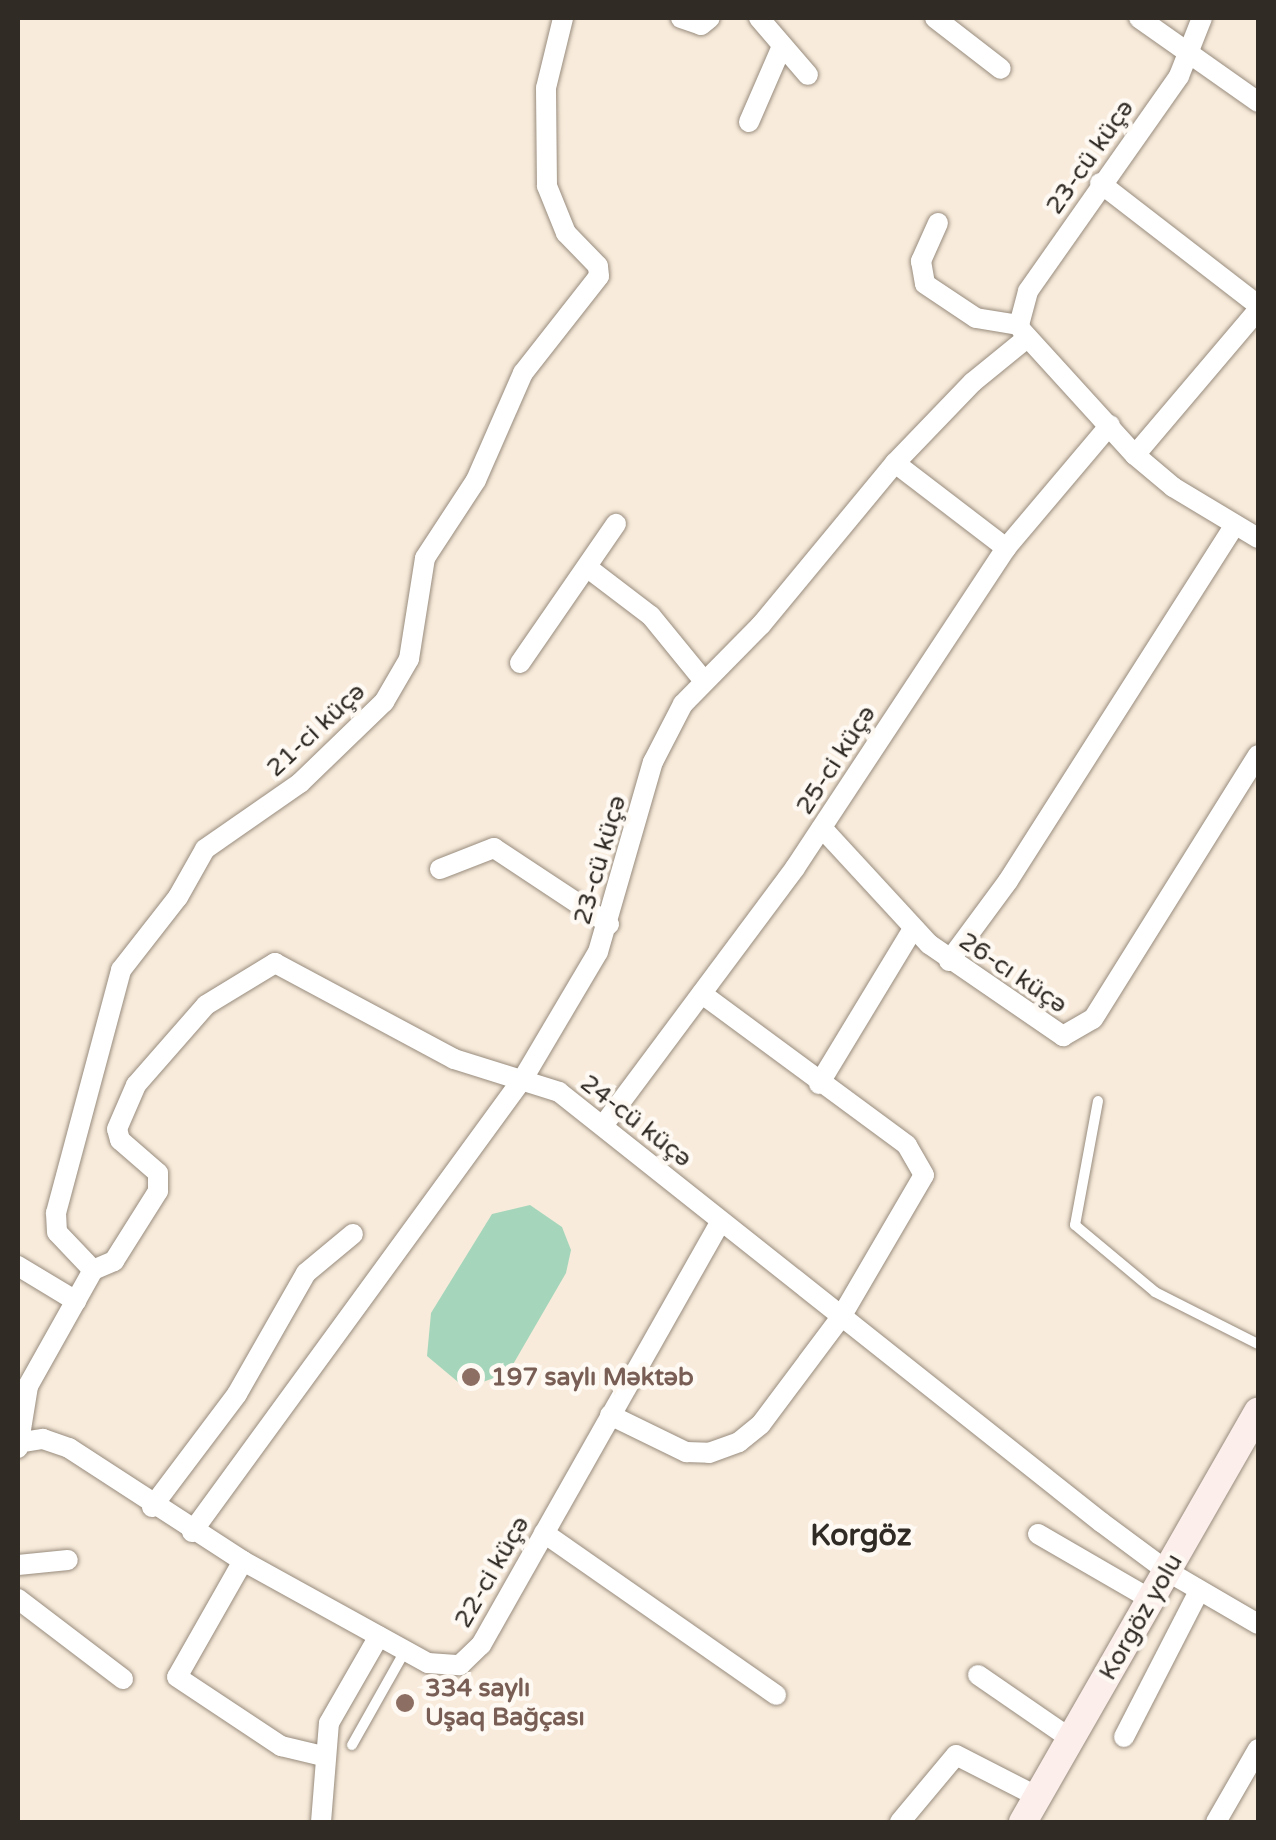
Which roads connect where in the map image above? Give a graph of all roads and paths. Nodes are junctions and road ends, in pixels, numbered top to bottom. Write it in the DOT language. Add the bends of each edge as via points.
graph roads {
  1 [pos="563,18"];
  2 [pos="680,18"];
  3 [pos="710,18"];
  4 [pos="759,18"];
  5 [pos="935,18"];
  6 [pos="1139,18"];
  7 [pos="1202,18"];
  8 [pos="782,46"];
  9 [pos="1191,52"];
  10 [pos="1001,68"];
  11 [pos="808,75"];
  12 [pos="1258,102"];
  13 [pos="749,122"];
  14 [pos="1100,184"];
  15 [pos="938,223"];
  16 [pos="1258,308"];
  17 [pos="1022,332"];
  18 [pos="1110,425"];
  19 [pos="1135,455"];
  20 [pos="895,463"];
  21 [pos="616,524"];
  22 [pos="1234,526"];
  23 [pos="1258,538"];
  24 [pos="1006,548"];
  25 [pos="588,568"];
  26 [pos="520,662"];
  27 [pos="704,680"];
  28 [pos="1258,755"];
  29 [pos="822,828"];
  30 [pos="440,868"];
  31 [pos="610,924"];
  32 [pos="913,928"];
  33 [pos="949,961"];
  34 [pos="702,994"];
  35 [pos="524,1078"];
  36 [pos="818,1084"];
  37 [pos="1098,1101"];
  38 [pos="605,1123"];
  39 [pos="720,1222"];
  40 [pos="353,1234"];
  41 [pos="18,1266"];
  42 [pos="92,1270"];
  43 [pos="76,1301"];
  44 [pos="841,1316"];
  45 [pos="1258,1344"];
  46 [pos="1258,1412"];
  47 [pos="610,1416"];
  48 [pos="20,1445"];
  49 [pos="152,1507"];
  50 [pos="192,1532"];
  51 [pos="544,1533"];
  52 [pos="1038,1534"];
  53 [pos="68,1560"];
  54 [pos="243,1561"];
  55 [pos="18,1565"];
  56 [pos="1167,1571"];
  57 [pos="1199,1590"];
  58 [pos="18,1600"];
  59 [pos="1150,1600"];
  60 [pos="1258,1624"];
  61 [pos="379,1636"];
  62 [pos="406,1651"];
  63 [pos="978,1674"];
  64 [pos="122,1680"];
  65 [pos="776,1695"];
  66 [pos="1124,1737"];
  67 [pos="1071,1739"];
  68 [pos="352,1745"];
  69 [pos="1258,1749"];
  70 [pos="324,1756"];
  71 [pos="1038,1797"];
  72 [pos="321,1822"];
  73 [pos="900,1822"];
  74 [pos="1023,1822"];
  75 [pos="1216,1822"];
  1 -- 42 [label="street, 21-ci küçə" via="546,88 546,186 566,233 598,266 599,276 523,373 476,480 425,558 409,659 390,692 300,783 205,848 178,897 121,970 56,1213 56,1232"];
  2 -- 3 [label="street" via="701,25"];
  4 -- 8 [label="street"];
  5 -- 10 [label="street"];
  6 -- 9 [label="street"];
  7 -- 9 [label="street, 23-cü küçə"];
  8 -- 11 [label="street"];
  8 -- 13 [label="street"];
  9 -- 12 [label="street"];
  9 -- 14 [label="street, 23-cü küçə"];
  14 -- 16 [label="street"];
  14 -- 17 [label="street, 23-cü küçə" via="1028,291"];
  15 -- 17 [label="street" via="921,261 926,284 976,318"];
  16 -- 19 [label="street"];
  17 -- 18 [label="street"];
  17 -- 20 [label="street, 23-cü küçə"];
  18 -- 19 [label="street"];
  18 -- 24 [label="street, 25-ci küçə"];
  19 -- 22 [label="street"];
  20 -- 24 [label="street"];
  20 -- 27 [label="street, 23-cü küçə" via="762,625"];
  21 -- 25 [label="street"];
  22 -- 23 [label="street"];
  22 -- 33 [label="street" via="1008,881"];
  24 -- 29 [label="street, 25-ci küçə"];
  25 -- 26 [label="street"];
  25 -- 27 [label="street" via="651,616"];
  27 -- 31 [label="street, 23-cü küçə" via="653,762"];
  28 -- 33 [label="street, 26-cı küçə" via="1085,1029 1052,1032"];
  29 -- 32 [label="street, 26-cı küçə"];
  29 -- 34 [label="street, 25-ci küçə"];
  30 -- 31 [label="street" via="494,848"];
  31 -- 35 [label="street, 23-cü küçə"];
  32 -- 33 [label="street, 26-cı küçə"];
  32 -- 36 [label="street"];
  34 -- 36 [label="street"];
  34 -- 38 [label="street, 25-ci küçə"];
  35 -- 38 [label="street, 24-cü küçə"];
  35 -- 42 [label="street, 24-cü küçə" via="454,1059 292,970 266,965 206,1005 136,1085 117,1129 120,1140 158,1174 158,1191 114,1260"];
  35 -- 50 [label="street, 23-cü küçə"];
  36 -- 44 [label="street" via="907,1146 924,1166 920,1188"];
  37 -- 45 [label="lane" via="1076,1225 1154,1292"];
  38 -- 39 [label="street, 24-cü küçə"];
  39 -- 44 [label="street, 24-cü küçə"];
  39 -- 47 [label="street, 22-ci küçə"];
  40 -- 49 [label="street" via="306,1273 237,1394"];
  41 -- 43 [label="street"];
  42 -- 43 [label="street"];
  43 -- 48 [label="street" via="28,1386"];
  44 -- 47 [label="street" via="761,1424 739,1442 709,1453 686,1452"];
  44 -- 56 [label="street, 24-cü küçə"];
  46 -- 56 [label="main road, Korgöz yolu"];
  47 -- 51 [label="street, 22-ci küçə"];
  48 -- 49 [label="street, 22-ci küçə" via="43,1440 69,1448"];
  49 -- 50 [label="street, 22-ci küçə"];
  50 -- 54 [label="street, 22-ci küçə"];
  51 -- 62 [label="street, 22-ci küçə" via="470,1658 442,1668"];
  51 -- 65 [label="street"];
  52 -- 59 [label="street"];
  53 -- 55 [label="street"];
  54 -- 61 [label="street, 22-ci küçə"];
  54 -- 70 [label="street" via="178,1678 281,1746"];
  56 -- 57 [label="street, 24-cü küçə"];
  56 -- 59 [label="main road, Korgöz yolu"];
  57 -- 60 [label="street, 24-cü küçə"];
  57 -- 66 [label="street"];
  58 -- 64 [label="street"];
  59 -- 67 [label="main road, Korgöz yolu"];
  61 -- 62 [label="street, 22-ci küçə"];
  61 -- 70 [label="street" via="329,1723"];
  62 -- 68 [label="lane"];
  63 -- 67 [label="street"];
  67 -- 71 [label="main road, Korgöz yolu"];
  69 -- 75 [label="street"];
  70 -- 72 [label="street"];
  71 -- 73 [label="street" via="956,1755"];
  71 -- 74 [label="main road, Korgöz yolu"];
}
